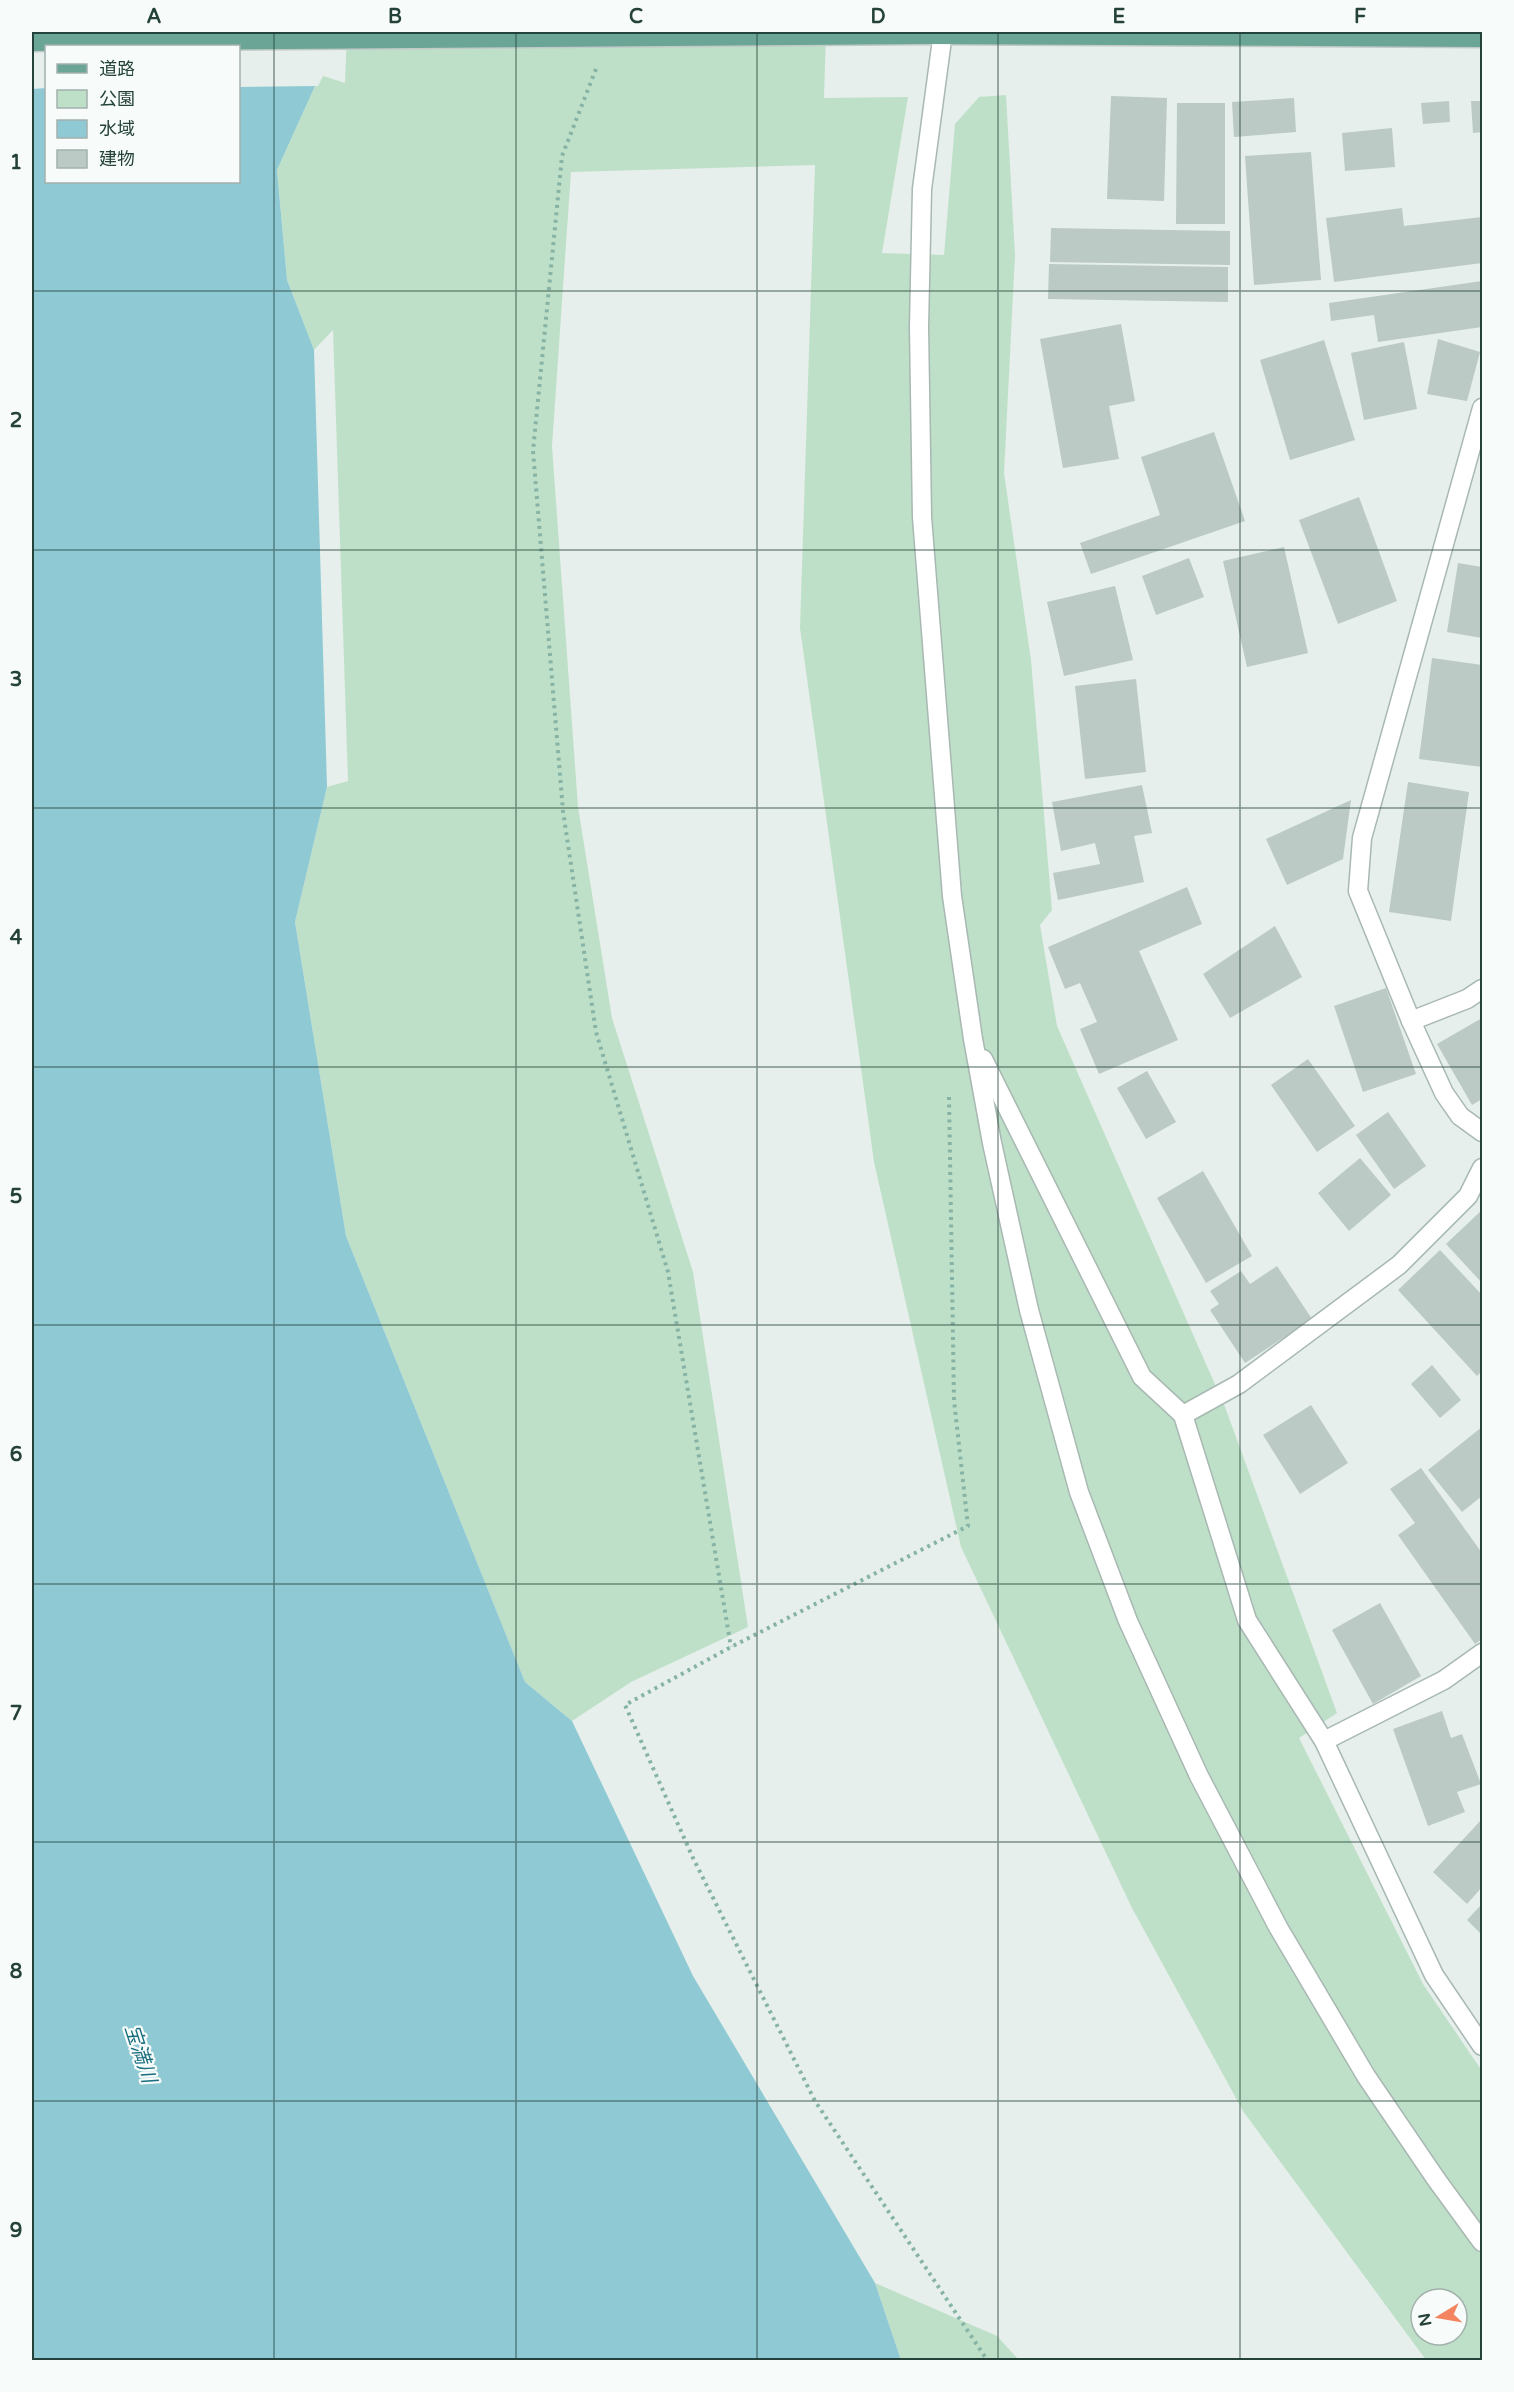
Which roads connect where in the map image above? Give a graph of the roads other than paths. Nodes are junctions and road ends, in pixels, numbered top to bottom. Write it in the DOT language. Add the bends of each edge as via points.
graph roads {
  1 [pos="937,34"];
  2 [pos="1482,38"];
  3 [pos="32,42"];
  4 [pos="1482,408"];
  5 [pos="1482,989"];
  6 [pos="1411,1021"];
  7 [pos="973,1039"];
  8 [pos="1482,1132"];
  9 [pos="1482,1168"];
  10 [pos="1183,1415"];
  11 [pos="1482,1653"];
  12 [pos="1324,1741"];
  13 [pos="1482,2046"];
  14 [pos="1482,2242"];
  1 -- 2 [label="main road"];
  1 -- 3 [label="main road, bridge"];
  1 -- 7 [label="street" via="922,189 922,517 952,896"];
  4 -- 6 [label="street" via="1362,838 1359,863 1358,891"];
  5 -- 6 [label="street"];
  6 -- 8 [label="street" via="1444,1093 1460,1116"];
  7 -- 10 [label="street" via="1142,1377"];
  7 -- 14 [label="street" via="1029,1310 1079,1492 1128,1621 1199,1776 1278,1927 1366,2076"];
  9 -- 10 [label="street" via="1468,1196 1399,1265 1239,1384"];
  10 -- 12 [label="street" via="1247,1620"];
  11 -- 12 [label="street" via="1444,1680"];
  12 -- 13 [label="street" via="1434,1975"];
}
